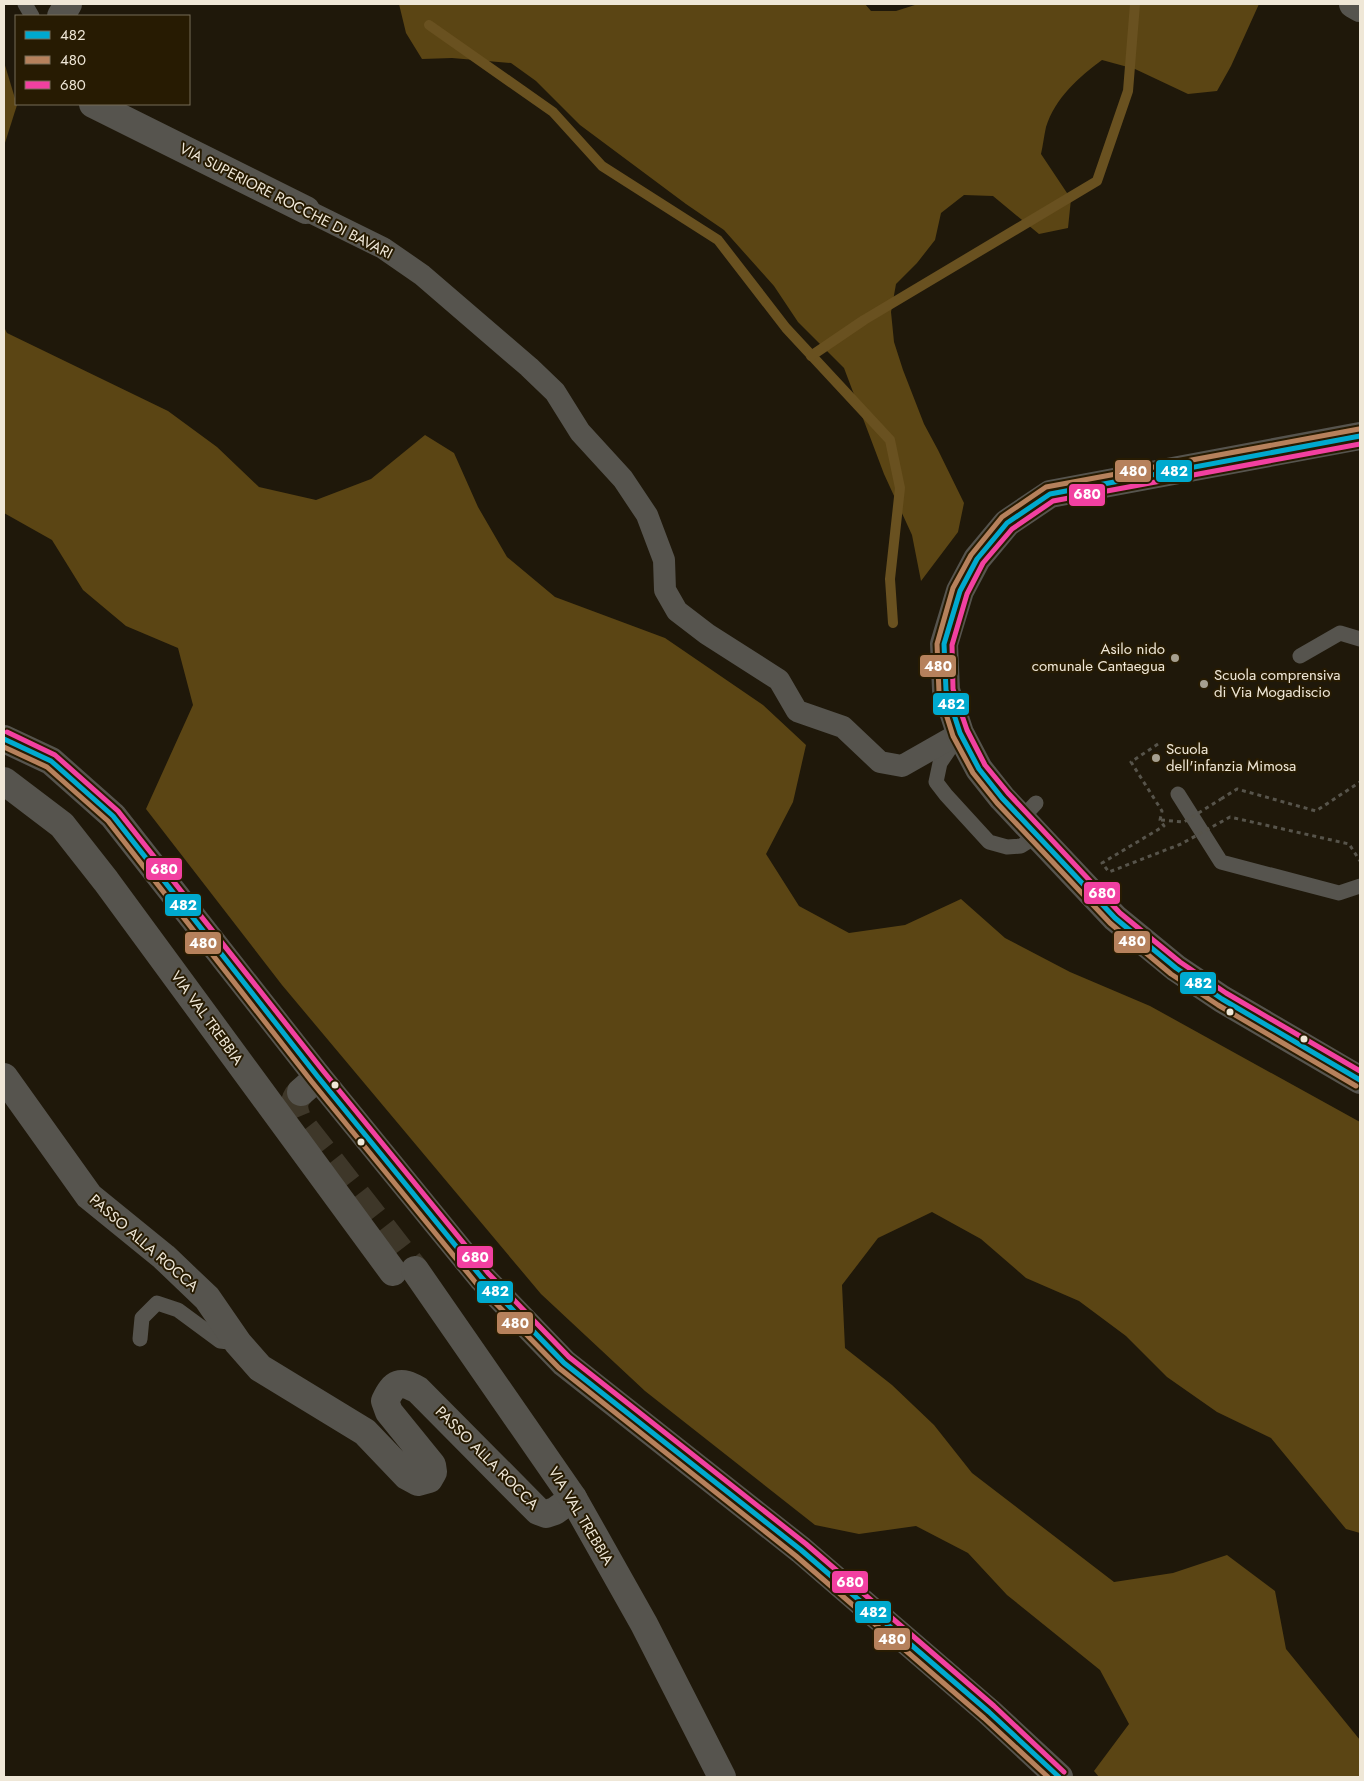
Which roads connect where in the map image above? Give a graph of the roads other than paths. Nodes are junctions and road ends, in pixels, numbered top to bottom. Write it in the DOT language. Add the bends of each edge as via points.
graph roads {
  1 [pos="25,4"];
  2 [pos="1353,4"];
  3 [pos="1360,8"];
  4 [pos="31,15"];
  5 [pos="95,105"];
  6 [pos="306,210"];
  7 [pos="1360,436"];
  8 [pos="1360,639"];
  9 [pos="1300,656"];
  10 [pos="960,733"];
  11 [pos="4,739"];
  12 [pos="4,781"];
  13 [pos="1178,794"];
  14 [pos="1031,819"];
  15 [pos="1360,886"];
  16 [pos="4,1077"];
  17 [pos="1360,1080"];
  18 [pos="140,1339"];
  19 [pos="238,1343"];
  20 [pos="573,1498"];
  21 [pos="722,1777"];
  22 [pos="1059,1777"];
  1 -- 4 [label="lane"];
  2 -- 3 [label="street"];
  5 -- 6 [label="street, VIA SUPERIORE ROCCHE DI BAVARI"];
  6 -- 10 [label="street, VIA SUPERIORE ROCCHE DI BAVARI" via="383,248 422,275 555,392 580,432 623,479 648,515 664,560 665,590 677,611 779,680 797,711 843,727 880,762 902,766"];
  7 -- 10 [label="street" via="1050,494 1007,523 978,559 960,591 944,644 946,690"];
  8 -- 9 [label="lane" via="1340,633"];
  10 -- 14 [label="street" via="979,769"];
  10 -- 14 [label="lane" via="940,763 936,782 946,795 989,842 1007,847 1021,846"];
  11 -- 22 [label="street" via="51,762 113,816 310,1084 482,1278 564,1362 801,1550 989,1712"];
  12 -- 20 [label="street, VIA VAL TREBBIA" via="62,825 288,1129 404,1271"];
  13 -- 15 [label="lane" via="1221,862 1338,893"];
  14 -- 17 [label="street" via="1115,918 1176,968 1222,999"];
  16 -- 19 [label="street, PASSO ALLA ROCCA" via="89,1196 164,1257 207,1298"];
  18 -- 19 [label="lane" via="142,1318 157,1303 178,1310 220,1341"];
  19 -- 20 [label="street, PASSO ALLA ROCCA" via="260,1368 365,1432 407,1476 418,1482 429,1479 432,1465 389,1412 385,1401 396,1384 407,1384 418,1390 538,1510 546,1514 555,1511"];
  20 -- 21 [label="street, VIA VAL TREBBIA" via="644,1624"];
}
